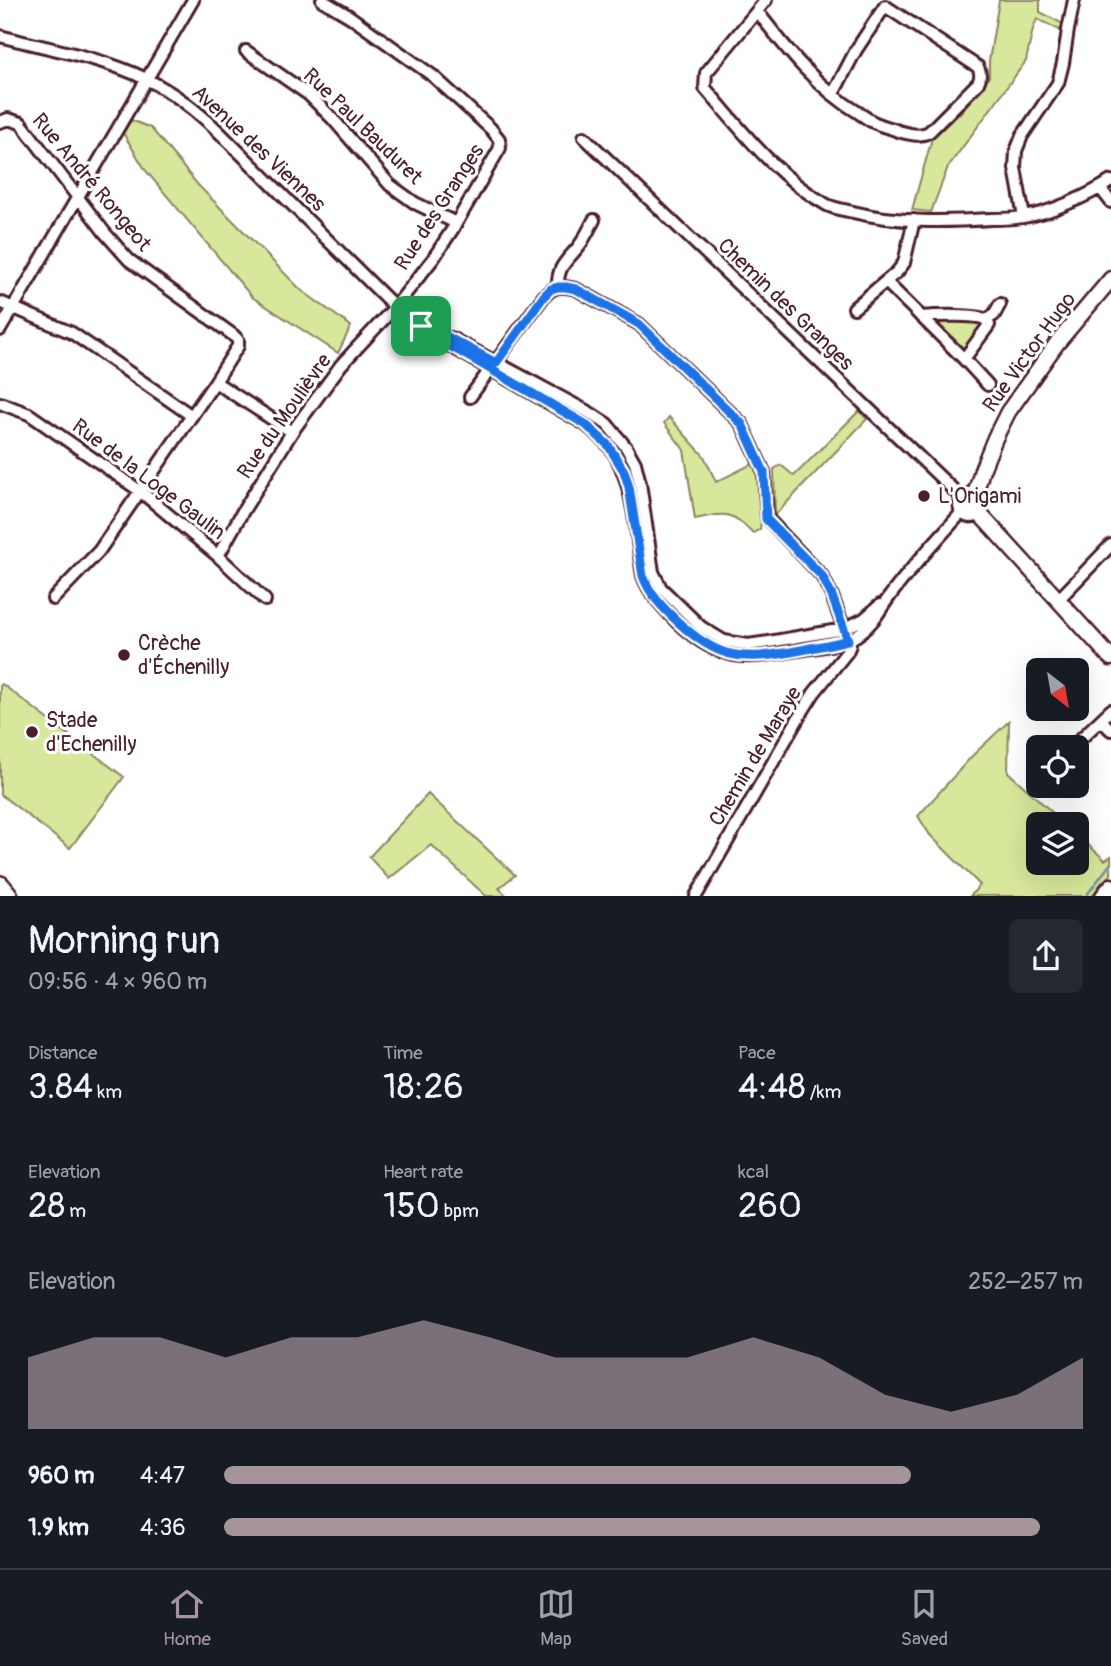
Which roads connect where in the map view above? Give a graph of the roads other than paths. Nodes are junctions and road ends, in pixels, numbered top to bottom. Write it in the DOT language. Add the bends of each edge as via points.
graph roads {
  1 [pos="193,0"];
  2 [pos="322,0"];
  3 [pos="766,0"];
  4 [pos="1074,0"];
  5 [pos="757,11"];
  6 [pos="0,36"];
  7 [pos="246,51"];
  8 [pos="146,79"];
  9 [pos="833,94"];
  10 [pos="0,121"];
  11 [pos="584,137"];
  12 [pos="1111,181"];
  13 [pos="1100,188"];
  14 [pos="78,197"];
  15 [pos="1111,202"];
  16 [pos="1024,217"];
  17 [pos="594,220"];
  18 [pos="914,220"];
  19 [pos="456,223"];
  20 [pos="1111,279"];
  21 [pos="886,282"];
  22 [pos="558,287"];
  23 [pos="0,302"];
  24 [pos="1000,304"];
  25 [pos="395,307"];
  26 [pos="13,308"];
  27 [pos="854,308"];
  28 [pos="922,317"];
  29 [pos="986,320"];
  30 [pos="0,330"];
  31 [pos="964,359"];
  32 [pos="493,366"];
  33 [pos="215,382"];
  34 [pos="988,385"];
  35 [pos="470,397"];
  36 [pos="0,403"];
  37 [pos="192,416"];
  38 [pos="292,432"];
  39 [pos="140,491"];
  40 [pos="970,504"];
  41 [pos="1111,545"];
  42 [pos="218,556"];
  43 [pos="888,598"];
  44 [pos="53,599"];
  45 [pos="265,600"];
  46 [pos="1058,600"];
  47 [pos="844,629"];
  48 [pos="848,640"];
  49 [pos="1111,658"];
  50 [pos="1111,710"];
  51 [pos="1101,720"];
  52 [pos="1111,730"];
  53 [pos="1085,735"];
  54 [pos="0,886"];
  55 [pos="1111,886"];
  56 [pos="8,896"];
  57 [pos="696,896"];
  58 [pos="1102,896"];
  1 -- 8 [label="street"];
  2 -- 19 [label="street, Rue des Granges" via="433,76 499,139 500,148"];
  3 -- 5 [label="street"];
  4 -- 16 [label="street" via="1058,83 1021,136 1016,151"];
  5 -- 9 [label="street" via="786,48"];
  5 -- 18 [label="street" via="706,73 705,88 791,181 830,207"];
  6 -- 8 [label="street, Avenue des Viennes" via="98,61"];
  7 -- 19 [label="street, Rue Paul Bauduret" via="309,95 390,185"];
  8 -- 14 [label="street"];
  8 -- 25 [label="street, Avenue des Viennes" via="207,120"];
  9 -- 9 [label="street" via="876,124 923,135 981,78 978,67 885,6"];
  10 -- 14 [label="street, Rue André Rongeot" via="21,123"];
  11 -- 40 [label="street, Chemin des Granges"];
  12 -- 13 [label="street"];
  13 -- 15 [label="street"];
  13 -- 16 [label="street"];
  14 -- 26 [label="street"];
  14 -- 33 [label="street, Rue André Rongeot" via="129,260 238,340"];
  16 -- 18 [label="street"];
  17 -- 22 [label="street" via="563,264"];
  18 -- 21 [label="street" via="904,262"];
  19 -- 25 [label="street, Rue des Granges"];
  20 -- 40 [label="street, Rue Victor Hugo" via="1056,343 1008,412"];
  21 -- 27 [label="street"];
  21 -- 28 [label="street"];
  22 -- 32 [label="street" via="544,296"];
  22 -- 47 [label="street" via="576,289 639,324 742,424 764,472 766,519 822,576"];
  23 -- 26 [label="street"];
  24 -- 29 [label="street"];
  25 -- 32 [label="street, Avenue des Viennes"];
  25 -- 38 [label="street, Rue du Moulièvre" via="341,365"];
  26 -- 30 [label="street"];
  26 -- 37 [label="street" via="72,333"];
  28 -- 29 [label="street"];
  28 -- 31 [label="street"];
  29 -- 31 [label="street" via="989,325"];
  31 -- 34 [label="street"];
  32 -- 35 [label="street"];
  32 -- 47 [label="street, Avenue des Viennes" via="590,413 607,424 626,447 640,483 653,572 661,588 701,627 724,641 748,645"];
  32 -- 48 [label="street, Avenue des Viennes" via="585,424 608,445 629,487 647,588 700,641 717,651 748,657"];
  33 -- 37 [label="street, Rue André Rongeot"];
  33 -- 38 [label="street"];
  36 -- 39 [label="street, Rue de la Loge Gaulin" via="29,414"];
  37 -- 39 [label="street, Rue André Rongeot"];
  38 -- 42 [label="street, Rue du Moulièvre"];
  39 -- 42 [label="street, Rue de la Loge Gaulin"];
  39 -- 44 [label="street, Rue André Rongeot" via="99,551"];
  40 -- 43 [label="street, Avenue des Viennes"];
  40 -- 46 [label="street"];
  41 -- 46 [label="street"];
  42 -- 45 [label="street, Rue de la Loge Gaulin"];
  43 -- 47 [label="street, Avenue des Viennes"];
  43 -- 48 [label="street, Avenue des Viennes" via="872,623"];
  46 -- 49 [label="street"];
  47 -- 48 [label="street"];
  48 -- 57 [label="street, Chemin de Maraye" via="847,652 799,717"];
  50 -- 51 [label="street"];
  51 -- 52 [label="street"];
  51 -- 53 [label="street"];
  54 -- 56 [label="highway"];
  55 -- 58 [label="street"];
}
